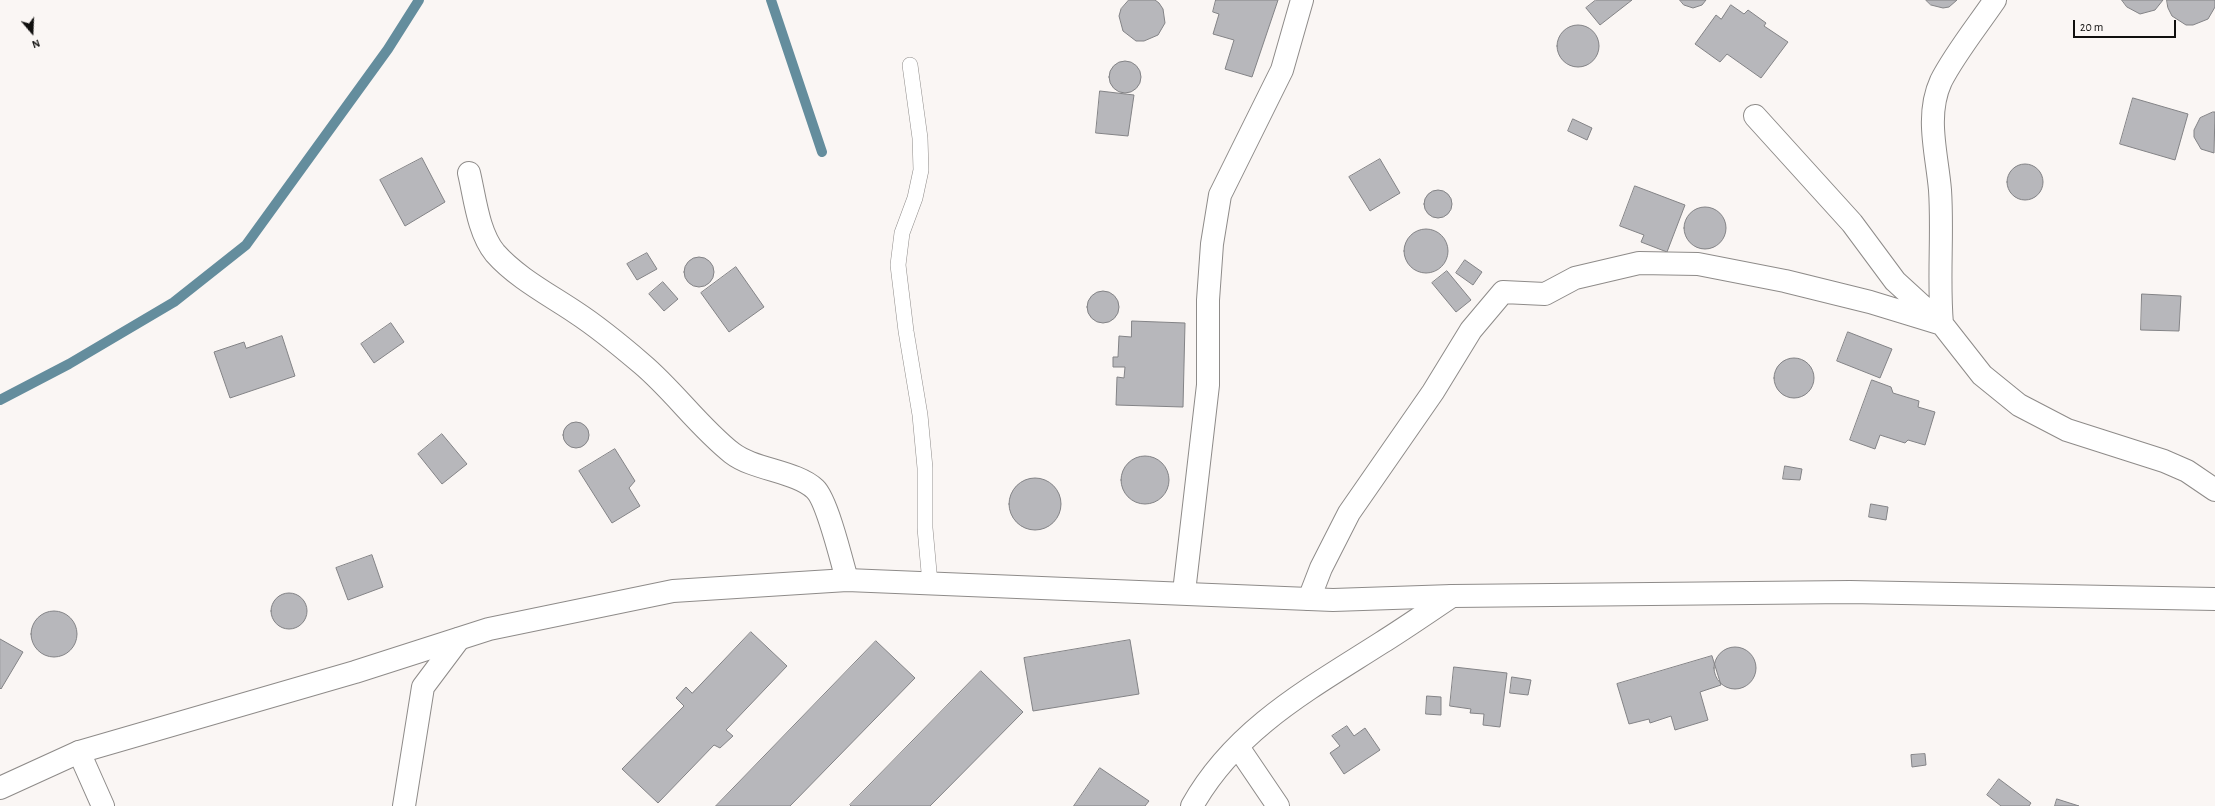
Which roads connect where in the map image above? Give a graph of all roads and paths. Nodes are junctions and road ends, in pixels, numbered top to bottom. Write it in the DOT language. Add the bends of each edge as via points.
graph roads {
  1 [pos="1302,0"];
  2 [pos="1995,0"];
  3 [pos="910,65"];
  4 [pos="1755,116"];
  5 [pos="469,173"];
  6 [pos="1942,324"];
  7 [pos="2215,490"];
  8 [pos="847,580"];
  9 [pos="930,583"];
  10 [pos="1184,592"];
  11 [pos="1452,596"];
  12 [pos="1309,599"];
  13 [pos="2215,599"];
  14 [pos="459,639"];
  15 [pos="1238,746"];
  16 [pos="79,752"];
  17 [pos="0,788"];
  18 [pos="104,806"];
  19 [pos="404,806"];
  20 [pos="1192,806"];
  21 [pos="1278,806"];
  1 -- 10 [label="street" via="1282,70 1220,195 1208,300 1208,385"];
  2 -- 6 [label="street" via="1941,82 1933,111 1933,141 1940,190 1939,289"];
  3 -- 9 [label="lane" via="920,138 921,170 915,198 902,233 898,265 920,415"];
  4 -- 6 [label="street" via="1852,223 1895,281"];
  5 -- 8 [label="street" via="482,229 494,252 512,269 580,316 643,365 733,454 767,470 796,478 816,489 835,535"];
  6 -- 7 [label="street" via="1982,375 2019,405 2067,430 2164,461 2187,471"];
  6 -- 12 [label="street" via="1870,302 1793,283 1698,264 1639,262 1575,278 1545,294 1503,292 1471,330 1349,513 1320,568"];
  8 -- 9 [label="street"];
  8 -- 14 [label="street" via="673,591 489,629"];
  9 -- 10 [label="street" via="1055,590"];
  10 -- 12 [label="street"];
  11 -- 12 [label="street"];
  11 -- 13 [label="street" via="1850,592"];
  11 -- 15 [label="street" via="1310,686 1251,731"];
  14 -- 16 [label="street"];
  14 -- 19 [label="street" via="423,687"];
  15 -- 20 [label="street" via="1206,781"];
  15 -- 21 [label="street"];
  16 -- 17 [label="street"];
  16 -- 18 [label="street"];
}
